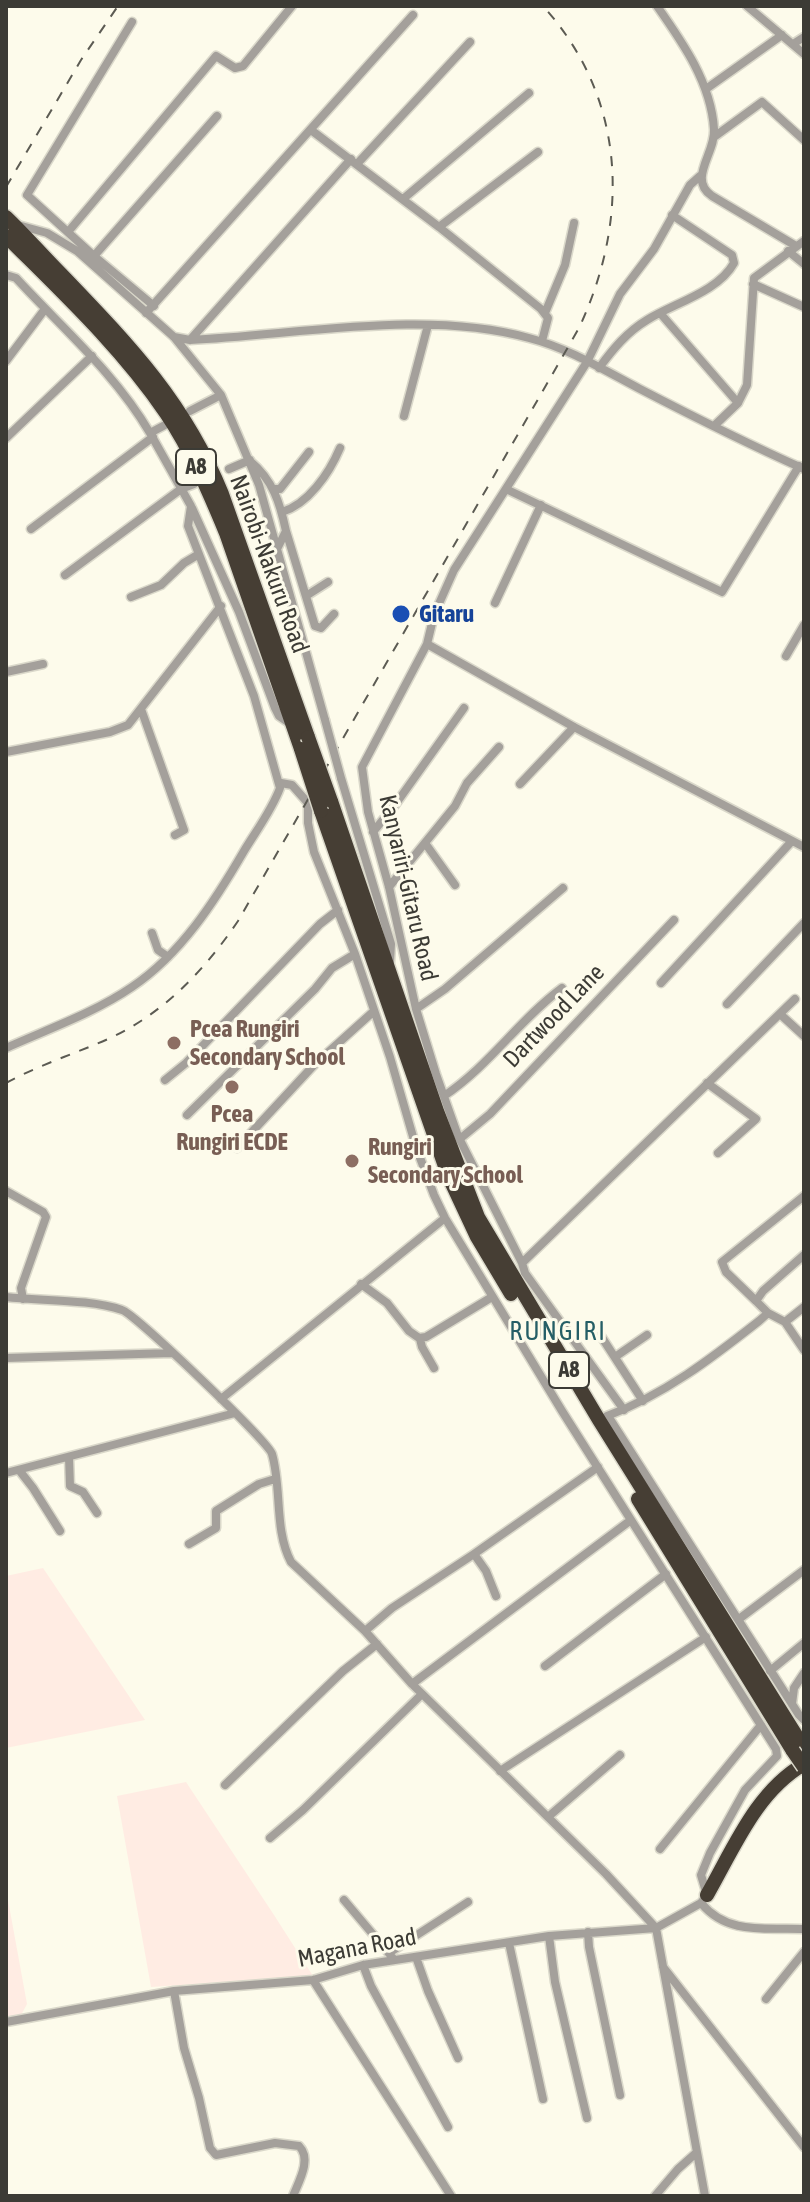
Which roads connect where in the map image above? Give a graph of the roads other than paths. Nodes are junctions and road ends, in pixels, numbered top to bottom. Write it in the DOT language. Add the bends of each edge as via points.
graph roads {
  1 [pos="292,6"];
  2 [pos="657,6"];
  3 [pos="747,6"];
  4 [pos="413,15"];
  5 [pos="132,22"];
  6 [pos="782,35"];
  7 [pos="804,37"];
  8 [pos="470,42"];
  9 [pos="793,44"];
  10 [pos="804,54"];
  11 [pos="706,89"];
  12 [pos="529,93"];
  13 [pos="217,116"];
  14 [pos="311,130"];
  15 [pos="714,137"];
  16 [pos="804,140"];
  17 [pos="538,152"];
  18 [pos="354,162"];
  19 [pos="700,176"];
  20 [pos="403,199"];
  21 [pos="672,215"];
  22 [pos="574,223"];
  23 [pos="8,225"];
  24 [pos="439,227"];
  25 [pos="68,232"];
  26 [pos="796,246"];
  27 [pos="94,256"];
  28 [pos="804,264"];
  29 [pos="6,275"];
  30 [pos="753,284"];
  31 [pos="154,306"];
  32 [pos="804,307"];
  33 [pos="45,309"];
  34 [pos="146,313"];
  35 [pos="545,313"];
  36 [pos="660,313"];
  37 [pos="428,325"];
  38 [pos="205,340"];
  39 [pos="542,341"];
  40 [pos="187,344"];
  41 [pos="92,356"];
  42 [pos="6,361"];
  43 [pos="196,361"];
  44 [pos="587,362"];
  45 [pos="599,368"];
  46 [pos="221,395"];
  47 [pos="738,403"];
  48 [pos="190,411"];
  49 [pos="404,416"];
  50 [pos="165,425"];
  51 [pos="714,426"];
  52 [pos="152,435"];
  53 [pos="6,438"];
  54 [pos="340,448"];
  55 [pos="309,452"];
  56 [pos="250,460"];
  57 [pos="802,468"];
  58 [pos="229,469"];
  59 [pos="194,484"];
  60 [pos="181,489"];
  61 [pos="274,489"];
  62 [pos="508,490"];
  63 [pos="541,505"];
  64 [pos="191,506"];
  65 [pos="282,512"];
  66 [pos="31,529"];
  67 [pos="286,531"];
  68 [pos="277,549"];
  69 [pos="199,554"];
  70 [pos="65,575"];
  71 [pos="328,582"];
  72 [pos="306,596"];
  73 [pos="131,597"];
  74 [pos="495,603"];
  75 [pos="221,606"];
  76 [pos="334,614"];
  77 [pos="804,625"];
  78 [pos="427,644"];
  79 [pos="786,656"];
  80 [pos="43,664"];
  81 [pos="6,672"];
  82 [pos="464,708"];
  83 [pos="141,709"];
  84 [pos="293,726"];
  85 [pos="574,727"];
  86 [pos="304,743"];
  87 [pos="499,747"];
  88 [pos="6,752"];
  89 [pos="281,783"];
  90 [pos="520,784"];
  91 [pos="326,806"];
  92 [pos="373,832"];
  93 [pos="175,835"];
  94 [pos="792,841"];
  95 [pos="425,843"];
  96 [pos="804,847"];
  97 [pos="455,885"];
  98 [pos="389,887"];
  99 [pos="563,888"];
  100 [pos="338,910"];
  101 [pos="674,920"];
  102 [pos="804,923"];
  103 [pos="152,933"];
  104 [pos="391,944"];
  105 [pos="355,954"];
  106 [pos="168,957"];
  107 [pos="406,964"];
  108 [pos="390,970"];
  109 [pos="661,983"];
  110 [pos="562,988"];
  111 [pos="795,999"];
  112 [pos="727,1004"];
  113 [pos="416,1009"];
  114 [pos="374,1011"];
  115 [pos="780,1014"];
  116 [pos="804,1036"];
  117 [pos="6,1048"];
  118 [pos="165,1080"];
  119 [pos="707,1083"];
  120 [pos="444,1096"];
  121 [pos="187,1115"];
  122 [pos="461,1138"];
  123 [pos="237,1148"];
  124 [pos="718,1153"];
  125 [pos="6,1191"];
  126 [pos="804,1196"];
  127 [pos="445,1218"];
  128 [pos="804,1255"];
  129 [pos="522,1263"];
  130 [pos="361,1284"];
  131 [pos="6,1297"];
  132 [pos="492,1297"];
  133 [pos="23,1299"];
  134 [pos="756,1301"];
  135 [pos="804,1307"];
  136 [pos="768,1313"];
  137 [pos="785,1322"];
  138 [pos="647,1335"];
  139 [pos="601,1336"];
  140 [pos="420,1339"];
  141 [pos="804,1350"];
  142 [pos="173,1353"];
  143 [pos="615,1357"];
  144 [pos="6,1358"];
  145 [pos="434,1368"];
  146 [pos="221,1399"];
  147 [pos="643,1401"];
  148 [pos="624,1410"];
  149 [pos="235,1413"];
  150 [pos="603,1418"];
  151 [pos="69,1457"];
  152 [pos="598,1467"];
  153 [pos="19,1470"];
  154 [pos="6,1473"];
  155 [pos="275,1479"];
  156 [pos="97,1513"];
  157 [pos="631,1520"];
  158 [pos="60,1531"];
  159 [pos="189,1544"];
  160 [pos="474,1554"];
  161 [pos="804,1570"];
  162 [pos="666,1574"];
  163 [pos="496,1596"];
  164 [pos="739,1619"];
  165 [pos="365,1631"];
  166 [pos="706,1637"];
  167 [pos="804,1643"];
  168 [pos="377,1644"];
  169 [pos="545,1666"];
  170 [pos="770,1671"];
  171 [pos="804,1673"];
  172 [pos="412,1684"];
  173 [pos="422,1694"];
  174 [pos="792,1705"];
  175 [pos="804,1720"];
  176 [pos="761,1725"];
  177 [pos="799,1748"];
  178 [pos="620,1755"];
  179 [pos="804,1765"];
  180 [pos="500,1771"];
  181 [pos="225,1785"];
  182 [pos="548,1817"];
  183 [pos="270,1838"];
  184 [pos="660,1849"];
  185 [pos="704,1899"];
  186 [pos="344,1900"];
  187 [pos="468,1902"];
  188 [pos="656,1928"];
  189 [pos="804,1929"];
  190 [pos="588,1932"];
  191 [pos="549,1936"];
  192 [pos="509,1943"];
  193 [pos="804,1952"];
  194 [pos="392,1956"];
  195 [pos="416,1957"];
  196 [pos="363,1965"];
  197 [pos="662,1966"];
  198 [pos="313,1980"];
  199 [pos="174,1991"];
  200 [pos="766,1999"];
  201 [pos="6,2022"];
  202 [pos="458,2058"];
  203 [pos="620,2095"];
  204 [pos="543,2099"];
  205 [pos="587,2118"];
  206 [pos="448,2127"];
  207 [pos="804,2147"];
  208 [pos="696,2153"];
  209 [pos="293,2196"];
  210 [pos="451,2196"];
  211 [pos="655,2196"];
  212 [pos="705,2196"];
  1 -- 25 [label="street" via="243,66 235,68 216,56"];
  2 -- 11 [label="street"];
  3 -- 6 [label="street"];
  4 -- 14 [label="street"];
  5 -- 25 [label="street" via="27,195"];
  6 -- 9 [label="street"];
  6 -- 11 [label="street"];
  7 -- 9 [label="street"];
  8 -- 18 [label="street"];
  9 -- 10 [label="street"];
  11 -- 15 [label="street"];
  12 -- 20 [label="street"];
  13 -- 27 [label="street"];
  14 -- 18 [label="street"];
  14 -- 31 [label="street"];
  15 -- 16 [label="street" via="762,102"];
  15 -- 19 [label="street, Kanyariri-Gitaru Road"];
  17 -- 24 [label="street"];
  18 -- 20 [label="street"];
  18 -- 40 [label="street"];
  19 -- 21 [label="street, Kanyariri-Gitaru Road"];
  19 -- 26 [label="street" via="705,191"];
  20 -- 24 [label="street"];
  21 -- 36 [label="street" via="732,255 734,263 718,281"];
  21 -- 44 [label="street, Kanyariri-Gitaru Road" via="620,294"];
  22 -- 35 [label="street" via="565,265"];
  23 -- 34 [label="street" via="47,233 77,251"];
  23 -- 84 [label="highway, Nairobi-Nakuru Road / A8" via="131,367 175,428 226,533"];
  23 -- 86 [label="highway, Nairobi-Nakuru Road / A8" via="118,332 162,384 190,429 222,494"];
  24 -- 35 [label="street"];
  25 -- 27 [label="street"];
  26 -- 28 [label="street"];
  26 -- 30 [label="street" via="756,276"];
  27 -- 31 [label="street"];
  29 -- 33 [label="street" via="16,278"];
  30 -- 32 [label="street"];
  30 -- 47 [label="street" via="750,363"];
  31 -- 34 [label="street"];
  33 -- 41 [label="street"];
  33 -- 42 [label="street"];
  34 -- 40 [label="street"];
  35 -- 39 [label="street"];
  36 -- 45 [label="street" via="625,336"];
  36 -- 47 [label="street"];
  37 -- 38 [label="street"];
  37 -- 39 [label="street"];
  37 -- 49 [label="street"];
  38 -- 40 [label="street"];
  38 -- 43 [label="street" via="196,350"];
  39 -- 44 [label="street"];
  40 -- 43 [label="street"];
  41 -- 52 [label="street" via="126,394"];
  41 -- 53 [label="street"];
  43 -- 46 [label="street"];
  44 -- 45 [label="street"];
  44 -- 62 [label="street, Kanyariri-Gitaru Road"];
  45 -- 51 [label="street"];
  46 -- 48 [label="street"];
  46 -- 56 [label="street"];
  47 -- 51 [label="street"];
  50 -- 52 [label="street"];
  51 -- 57 [label="street"];
  52 -- 60 [label="street"];
  52 -- 66 [label="street"];
  54 -- 65 [label="street" via="298,507"];
  55 -- 61 [label="street" via="280,489"];
  56 -- 58 [label="street"];
  56 -- 61 [label="street"];
  56 -- 68 [label="street"];
  57 -- 63 [label="street" via="722,592"];
  59 -- 60 [label="street"];
  60 -- 64 [label="street"];
  60 -- 70 [label="street"];
  61 -- 65 [label="street"];
  62 -- 63 [label="street"];
  62 -- 78 [label="street, Kanyariri-Gitaru Road" via="454,570"];
  63 -- 74 [label="street"];
  64 -- 69 [label="street" via="188,526"];
  64 -- 84 [label="street" via="275,708"];
  65 -- 67 [label="street"];
  67 -- 68 [label="street"];
  67 -- 72 [label="street"];
  68 -- 104 [label="street, bridge"];
  69 -- 73 [label="street" via="161,585"];
  69 -- 75 [label="street"];
  71 -- 72 [label="street"];
  72 -- 76 [label="street" via="318,628"];
  75 -- 83 [label="street"];
  75 -- 89 [label="street"];
  77 -- 79 [label="street"];
  78 -- 85 [label="street"];
  78 -- 92 [label="street, Kanyariri-Gitaru Road" via="362,767"];
  80 -- 81 [label="street"];
  82 -- 92 [label="street"];
  83 -- 88 [label="street" via="117,730"];
  83 -- 93 [label="street" via="184,830"];
  84 -- 86 [label="highway, Nairobi-Nakuru Road / A8"];
  85 -- 90 [label="street"];
  85 -- 94 [label="street"];
  86 -- 91 [label="highway, Nairobi-Nakuru Road / A8, bridge"];
  87 -- 95 [label="street"];
  89 -- 100 [label="street" via="292,785 308,803 314,852"];
  89 -- 106 [label="street" via="223,888"];
  91 -- 108 [label="highway, A8"];
  91 -- 177 [label="highway, A8" via="448,1175 472,1226"];
  92 -- 98 [label="street, Kanyariri-Gitaru Road"];
  94 -- 96 [label="street"];
  94 -- 109 [label="street"];
  95 -- 97 [label="street"];
  95 -- 98 [label="street"];
  98 -- 107 [label="street, Kanyariri-Gitaru Road"];
  99 -- 113 [label="street"];
  100 -- 105 [label="street"];
  100 -- 118 [label="street"];
  101 -- 122 [label="street, Dartwood Lane"];
  102 -- 112 [label="street"];
  103 -- 106 [label="street" via="158,950"];
  104 -- 107 [label="street"];
  104 -- 108 [label="street"];
  105 -- 114 [label="street"];
  105 -- 121 [label="street" via="332,968"];
  106 -- 117 [label="street" via="133,987"];
  107 -- 113 [label="street, Kanyariri-Gitaru Road"];
  108 -- 150 [label="highway, A8" via="478,1217"];
  110 -- 120 [label="street" via="534,1009 480,1070"];
  111 -- 115 [label="street"];
  113 -- 120 [label="street, Kanyariri-Gitaru Road"];
  114 -- 123 [label="street" via="314,1065"];
  114 -- 127 [label="street" via="416,1147"];
  115 -- 116 [label="street"];
  115 -- 119 [label="street"];
  119 -- 124 [label="street" via="756,1119"];
  119 -- 129 [label="street"];
  120 -- 122 [label="street, Kanyariri-Gitaru Road"];
  122 -- 129 [label="street, Kanyariri-Gitaru Road"];
  125 -- 133 [label="street" via="46,1217 21,1288"];
  126 -- 134 [label="street" via="722,1262"];
  127 -- 130 [label="street"];
  127 -- 132 [label="street"];
  128 -- 134 [label="street"];
  129 -- 148 [label="street, Kanyariri-Gitaru Road"];
  130 -- 140 [label="street"];
  130 -- 146 [label="street"];
  131 -- 133 [label="street"];
  132 -- 140 [label="street"];
  132 -- 152 [label="street"];
  133 -- 142 [label="street" via="123,1310"];
  134 -- 136 [label="street"];
  135 -- 137 [label="street"];
  136 -- 137 [label="street"];
  136 -- 147 [label="street" via="683,1378"];
  137 -- 141 [label="street"];
  138 -- 143 [label="street"];
  139 -- 143 [label="street"];
  140 -- 145 [label="street"];
  142 -- 144 [label="street"];
  142 -- 146 [label="street"];
  143 -- 147 [label="street"];
  146 -- 149 [label="street"];
  147 -- 148 [label="street"];
  148 -- 150 [label="street"];
  149 -- 151 [label="street"];
  149 -- 155 [label="street" via="268,1445"];
  150 -- 164 [label="street"];
  150 -- 177 [label="highway, A8"];
  151 -- 153 [label="street"];
  151 -- 156 [label="street" via="70,1488 83,1492"];
  152 -- 157 [label="street"];
  152 -- 160 [label="street"];
  153 -- 154 [label="street"];
  153 -- 158 [label="street"];
  155 -- 159 [label="street" via="216,1511 216,1529"];
  155 -- 165 [label="street" via="291,1562"];
  157 -- 162 [label="street"];
  157 -- 172 [label="street"];
  160 -- 163 [label="street"];
  160 -- 165 [label="street"];
  161 -- 164 [label="street"];
  162 -- 166 [label="street"];
  162 -- 169 [label="street"];
  164 -- 170 [label="street"];
  165 -- 168 [label="street"];
  166 -- 176 [label="street"];
  166 -- 180 [label="street"];
  167 -- 170 [label="street"];
  168 -- 172 [label="street"];
  168 -- 181 [label="street"];
  170 -- 174 [label="street"];
  171 -- 174 [label="street" via="794,1688"];
  172 -- 173 [label="street"];
  173 -- 180 [label="street"];
  173 -- 183 [label="street"];
  174 -- 175 [label="street"];
  176 -- 184 [label="street"];
  176 -- 185 [label="street" via="777,1756 745,1790 710,1853 701,1875"];
  177 -- 179 [label="highway, A8, bridge"];
  178 -- 182 [label="street"];
  179 -- 185 [label="highway" via="762,1798"];
  180 -- 182 [label="street"];
  182 -- 188 [label="street"];
  185 -- 188 [label="street, Magana Road"];
  185 -- 189 [label="street" via="718,1920 735,1926"];
  186 -- 194 [label="street"];
  187 -- 194 [label="street"];
  188 -- 190 [label="street, Magana Road"];
  188 -- 197 [label="street"];
  190 -- 191 [label="street, Magana Road"];
  190 -- 203 [label="street"];
  191 -- 192 [label="street, Magana Road"];
  191 -- 205 [label="street"];
  192 -- 195 [label="street, Magana Road"];
  192 -- 204 [label="street"];
  193 -- 200 [label="street"];
  194 -- 195 [label="street, Magana Road"];
  194 -- 196 [label="street, Magana Road"];
  195 -- 202 [label="street"];
  196 -- 198 [label="street, Magana Road"];
  196 -- 206 [label="street"];
  197 -- 207 [label="street"];
  197 -- 208 [label="street"];
  198 -- 199 [label="street, Magana Road"];
  198 -- 210 [label="street"];
  199 -- 201 [label="street, Magana Road"];
  199 -- 209 [label="street" via="210,2148 216,2155 275,2143 299,2146 305,2160"];
  208 -- 211 [label="street"];
  208 -- 212 [label="street"];
}
